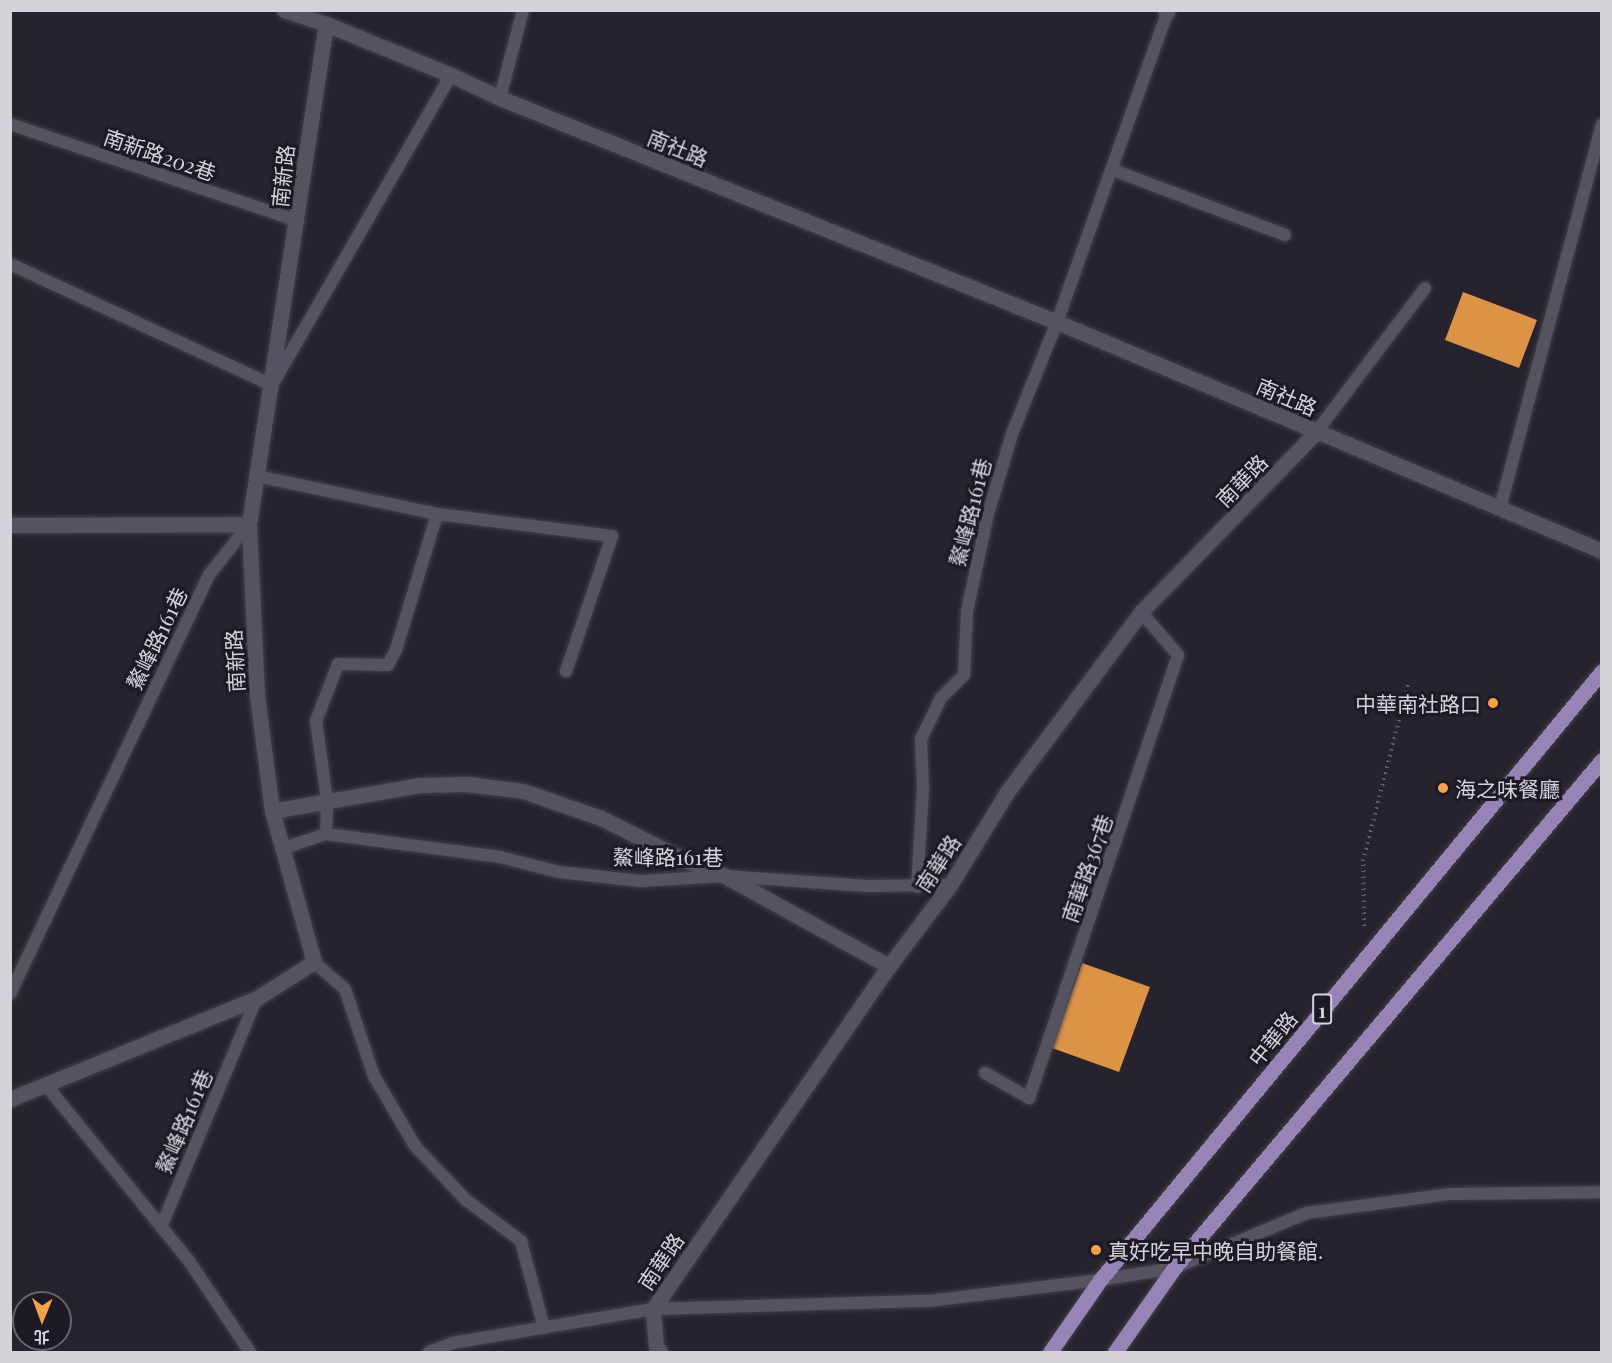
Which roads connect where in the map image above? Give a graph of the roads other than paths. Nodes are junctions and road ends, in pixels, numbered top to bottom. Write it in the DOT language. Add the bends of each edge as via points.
graph roads {
  1 [pos="284,10"];
  2 [pos="523,10"];
  3 [pos="1167,11"];
  4 [pos="326,24"];
  5 [pos="451,75"];
  6 [pos="500,98"];
  7 [pos="10,124"];
  8 [pos="1602,124"];
  9 [pos="1598,149"];
  10 [pos="1113,170"];
  11 [pos="298,221"];
  12 [pos="1285,235"];
  13 [pos="10,264"];
  14 [pos="1425,288"];
  15 [pos="1057,322"];
  16 [pos="272,385"];
  17 [pos="1317,431"];
  18 [pos="257,476"];
  19 [pos="1500,508"];
  20 [pos="436,514"];
  21 [pos="10,525"];
  22 [pos="249,525"];
  23 [pos="1602,551"];
  24 [pos="1142,612"];
  25 [pos="566,671"];
  26 [pos="1602,671"];
  27 [pos="1602,760"];
  28 [pos="327,800"];
  29 [pos="272,811"];
  30 [pos="326,834"];
  31 [pos="281,849"];
  32 [pos="725,876"];
  33 [pos="950,885"];
  34 [pos="917,887"];
  35 [pos="314,962"];
  36 [pos="889,966"];
  37 [pos="10,994"];
  38 [pos="257,998"];
  39 [pos="985,1073"];
  40 [pos="46,1084"];
  41 [pos="10,1099"];
  42 [pos="1602,1192"];
  43 [pos="161,1227"];
  44 [pos="1174,1268"];
  45 [pos="1101,1280"];
  46 [pos="653,1310"];
  47 [pos="544,1328"];
  48 [pos="250,1353"];
  49 [pos="429,1353"];
  50 [pos="660,1353"];
  51 [pos="1050,1353"];
  52 [pos="1114,1353"];
  1 -- 4 [label="street, 南社路"];
  2 -- 6 [label="lane"];
  3 -- 10 [label="lane"];
  4 -- 5 [label="street, 南社路"];
  4 -- 11 [label="street, 南新路"];
  5 -- 6 [label="street, 南社路"];
  5 -- 16 [label="lane"];
  6 -- 15 [label="street, 南社路"];
  7 -- 11 [label="lane, 南新路202巷"];
  8 -- 9 [label="lane"];
  9 -- 19 [label="lane"];
  10 -- 12 [label="lane"];
  10 -- 15 [label="lane"];
  11 -- 16 [label="street, 南新路"];
  13 -- 16 [label="lane"];
  14 -- 17 [label="lane"];
  15 -- 17 [label="street, 南社路"];
  15 -- 34 [label="lane, 鰲峰路161巷" via="1012,434 988,513 967,611 964,675 941,698 921,739 923,790"];
  16 -- 18 [label="street, 南新路"];
  17 -- 19 [label="street, 南社路"];
  17 -- 24 [label="street, 南華路"];
  18 -- 20 [label="lane"];
  18 -- 22 [label="street, 南新路"];
  19 -- 23 [label="street, 南社路"];
  20 -- 25 [label="lane" via="612,536"];
  20 -- 28 [label="lane" via="396,650 388,665 338,664 323,702 316,721"];
  21 -- 22 [label="street"];
  22 -- 29 [label="street, 南新路" via="257,695"];
  22 -- 37 [label="lane, 鰲峰路161巷" via="209,575"];
  24 -- 33 [label="street, 南華路" via="1007,792"];
  24 -- 39 [label="lane, 南華路367巷" via="1178,655 1029,1098"];
  26 -- 45 [label="main road, 中華路 / 1"];
  27 -- 44 [label="main road"];
  28 -- 29 [label="street"];
  28 -- 30 [label="lane"];
  28 -- 32 [label="street" via="419,785 467,784 523,791 602,818"];
  29 -- 31 [label="street, 南新路"];
  30 -- 31 [label="lane, 鰲峰路161巷"];
  30 -- 32 [label="lane, 鰲峰路161巷" via="500,857 559,872 641,881"];
  31 -- 35 [label="street, 南新路"];
  32 -- 34 [label="lane, 鰲峰路161巷"];
  32 -- 36 [label="street"];
  33 -- 34 [label="lane, 鰲峰路161巷"];
  33 -- 36 [label="street, 南華路"];
  35 -- 38 [label="street"];
  35 -- 47 [label="lane" via="345,989 374,1076 415,1146 466,1200 520,1241"];
  36 -- 46 [label="street, 南華路"];
  38 -- 40 [label="street"];
  38 -- 43 [label="lane, 鰲峰路161巷"];
  40 -- 41 [label="street"];
  40 -- 43 [label="lane, 鰲峰路161巷"];
  42 -- 44 [label="lane" via="1449,1194 1307,1214"];
  43 -- 48 [label="lane, 鰲峰路161巷" via="189,1261"];
  44 -- 45 [label="lane"];
  44 -- 52 [label="main road"];
  45 -- 46 [label="lane" via="930,1301"];
  45 -- 51 [label="main road, 中華路 / 1"];
  46 -- 47 [label="lane"];
  46 -- 50 [label="street, 南華路"];
  47 -- 49 [label="lane" via="452,1343"];
}
